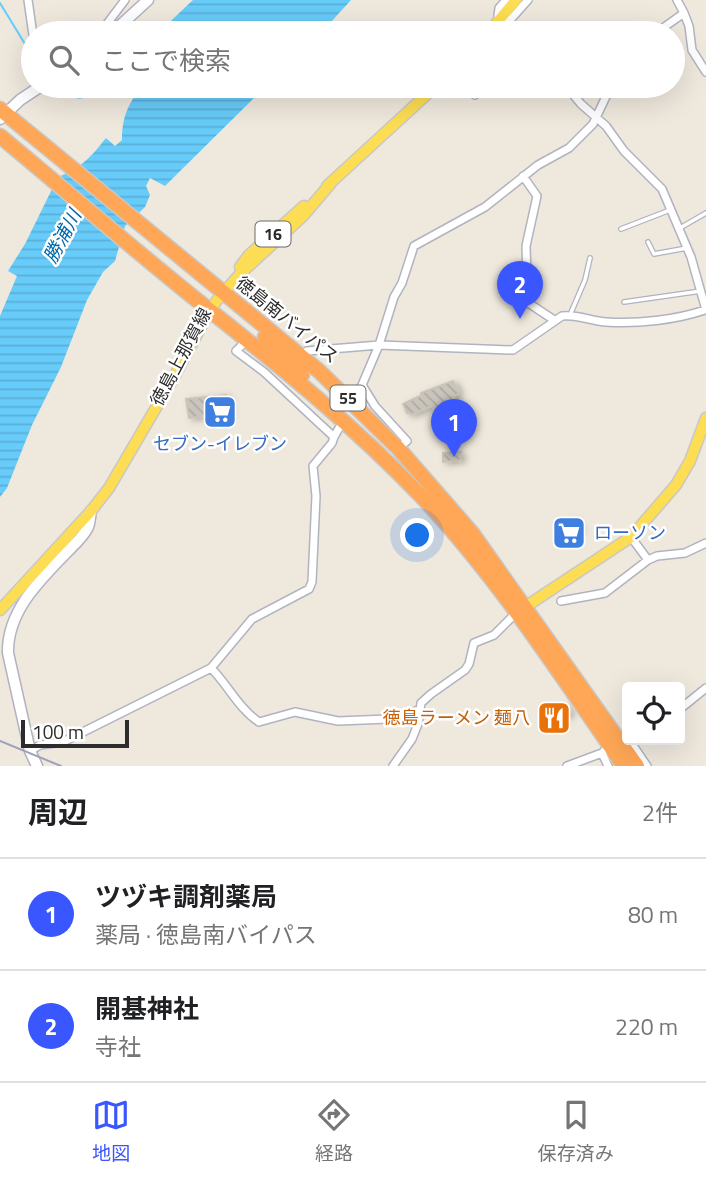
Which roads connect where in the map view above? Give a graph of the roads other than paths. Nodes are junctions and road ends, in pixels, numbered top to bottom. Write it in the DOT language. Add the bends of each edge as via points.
graph roads {
  1 [pos="28,0"];
  2 [pos="125,0"];
  3 [pos="148,0"];
  4 [pos="506,0"];
  5 [pos="516,0"];
  6 [pos="528,0"];
  7 [pos="677,0"];
  8 [pos="684,13"];
  9 [pos="31,21"];
  10 [pos="109,21"];
  11 [pos="125,21"];
  12 [pos="497,21"];
  13 [pos="500,21"];
  14 [pos="507,21"];
  15 [pos="673,21"];
  16 [pos="706,72"];
  17 [pos="26,98"];
  18 [pos="423,98"];
  19 [pos="576,98"];
  20 [pos="606,98"];
  21 [pos="4,115"];
  22 [pos="597,117"];
  23 [pos="0,136"];
  24 [pos="523,176"];
  25 [pos="672,209"];
  26 [pos="706,213"];
  27 [pos="680,228"];
  28 [pos="621,229"];
  29 [pos="648,242"];
  30 [pos="687,248"];
  31 [pos="590,258"];
  32 [pos="701,291"];
  33 [pos="213,297"];
  34 [pos="624,302"];
  35 [pos="706,310"];
  36 [pos="570,315"];
  37 [pos="554,320"];
  38 [pos="247,340"];
  39 [pos="379,345"];
  40 [pos="307,351"];
  41 [pos="362,385"];
  42 [pos="357,394"];
  43 [pos="327,406"];
  44 [pos="706,418"];
  45 [pos="339,428"];
  46 [pos="334,437"];
  47 [pos="398,448"];
  48 [pos="91,511"];
  49 [pos="452,520"];
  50 [pos="631,537"];
  51 [pos="706,543"];
  52 [pos="648,560"];
  53 [pos="561,601"];
  54 [pos="521,609"];
  55 [pos="0,610"];
  56 [pos="211,668"];
  57 [pos="706,688"];
  58 [pos="685,705"];
  59 [pos="419,710"];
  60 [pos="619,745"];
  61 [pos="30,751"];
  62 [pos="37,766"];
  63 [pos="393,766"];
  64 [pos="566,766"];
  65 [pos="608,766"];
  66 [pos="624,766"];
  67 [pos="637,766"];
  68 [pos="647,766"];
  1 -- 9 [label="street"];
  2 -- 10 [label="street"];
  3 -- 11 [label="main road"];
  4 -- 12 [label="street"];
  5 -- 13 [label="main road"];
  6 -- 14 [label="street"];
  7 -- 8 [label="street"];
  8 -- 15 [label="street"];
  8 -- 16 [label="street" via="694,57"];
  17 -- 21 [label="main road"];
  18 -- 33 [label="main road, 徳島上那賀線 / 16" via="249,255"];
  19 -- 22 [label="street"];
  20 -- 22 [label="street"];
  21 -- 33 [label="highway, 徳島南バイパス / 55"];
  22 -- 24 [label="street" via="569,148"];
  22 -- 25 [label="street" via="662,188"];
  23 -- 33 [label="highway, 徳島南バイパス / 55"];
  24 -- 37 [label="street" via="537,196 526,246 524,300"];
  24 -- 39 [label="street" via="485,207 414,246"];
  25 -- 27 [label="street"];
  25 -- 28 [label="lane"];
  26 -- 27 [label="lane"];
  27 -- 30 [label="street"];
  29 -- 30 [label="lane" via="654,254"];
  30 -- 32 [label="street"];
  31 -- 36 [label="lane"];
  32 -- 34 [label="lane"];
  32 -- 35 [label="street"];
  33 -- 38 [label="highway, 徳島南バイパス / 55"];
  33 -- 43 [label="highway" via="278,349"];
  33 -- 47 [label="highway, 徳島南バイパス / 55" via="319,371"];
  33 -- 48 [label="main road, 徳島上那賀線 / 16" via="123,465"];
  35 -- 36 [label="street" via="630,321"];
  36 -- 37 [label="street"];
  37 -- 39 [label="street" via="513,350"];
  38 -- 43 [label="highway, 徳島南バイパス / 55"];
  38 -- 46 [label="street" via="236,351"];
  39 -- 40 [label="street"];
  39 -- 41 [label="street"];
  41 -- 42 [label="street"];
  41 -- 47 [label="street" via="407,440"];
  43 -- 49 [label="highway, 徳島南バイパス / 55"];
  44 -- 50 [label="main road" via="676,485"];
  45 -- 46 [label="street"];
  46 -- 56 [label="street" via="313,466 316,496 309,589 252,619"];
  47 -- 49 [label="highway, 徳島南バイパス / 55"];
  48 -- 55 [label="main road, 徳島上那賀線 / 16"];
  48 -- 61 [label="main road" via="88,527 33,588 8,637"];
  49 -- 54 [label="highway, 徳島南バイパス / 55"];
  50 -- 52 [label="street"];
  50 -- 54 [label="main road"];
  51 -- 52 [label="street" via="685,553"];
  52 -- 53 [label="street" via="605,593"];
  54 -- 59 [label="street" via="494,635 474,643 465,670 431,694"];
  54 -- 60 [label="highway, 徳島南バイパス / 55"];
  56 -- 59 [label="street" via="259,722 295,712 338,721 388,719"];
  56 -- 61 [label="street" via="63,742"];
  57 -- 58 [label="street"];
  59 -- 63 [label="street" via="412,739"];
  60 -- 64 [label="street"];
  60 -- 65 [label="street"];
  60 -- 66 [label="highway, 徳島南バイパス / 55"];
  60 -- 67 [label="highway, 徳島南バイパス / 55"];
  60 -- 68 [label="street"];
  61 -- 62 [label="main road"];
}
